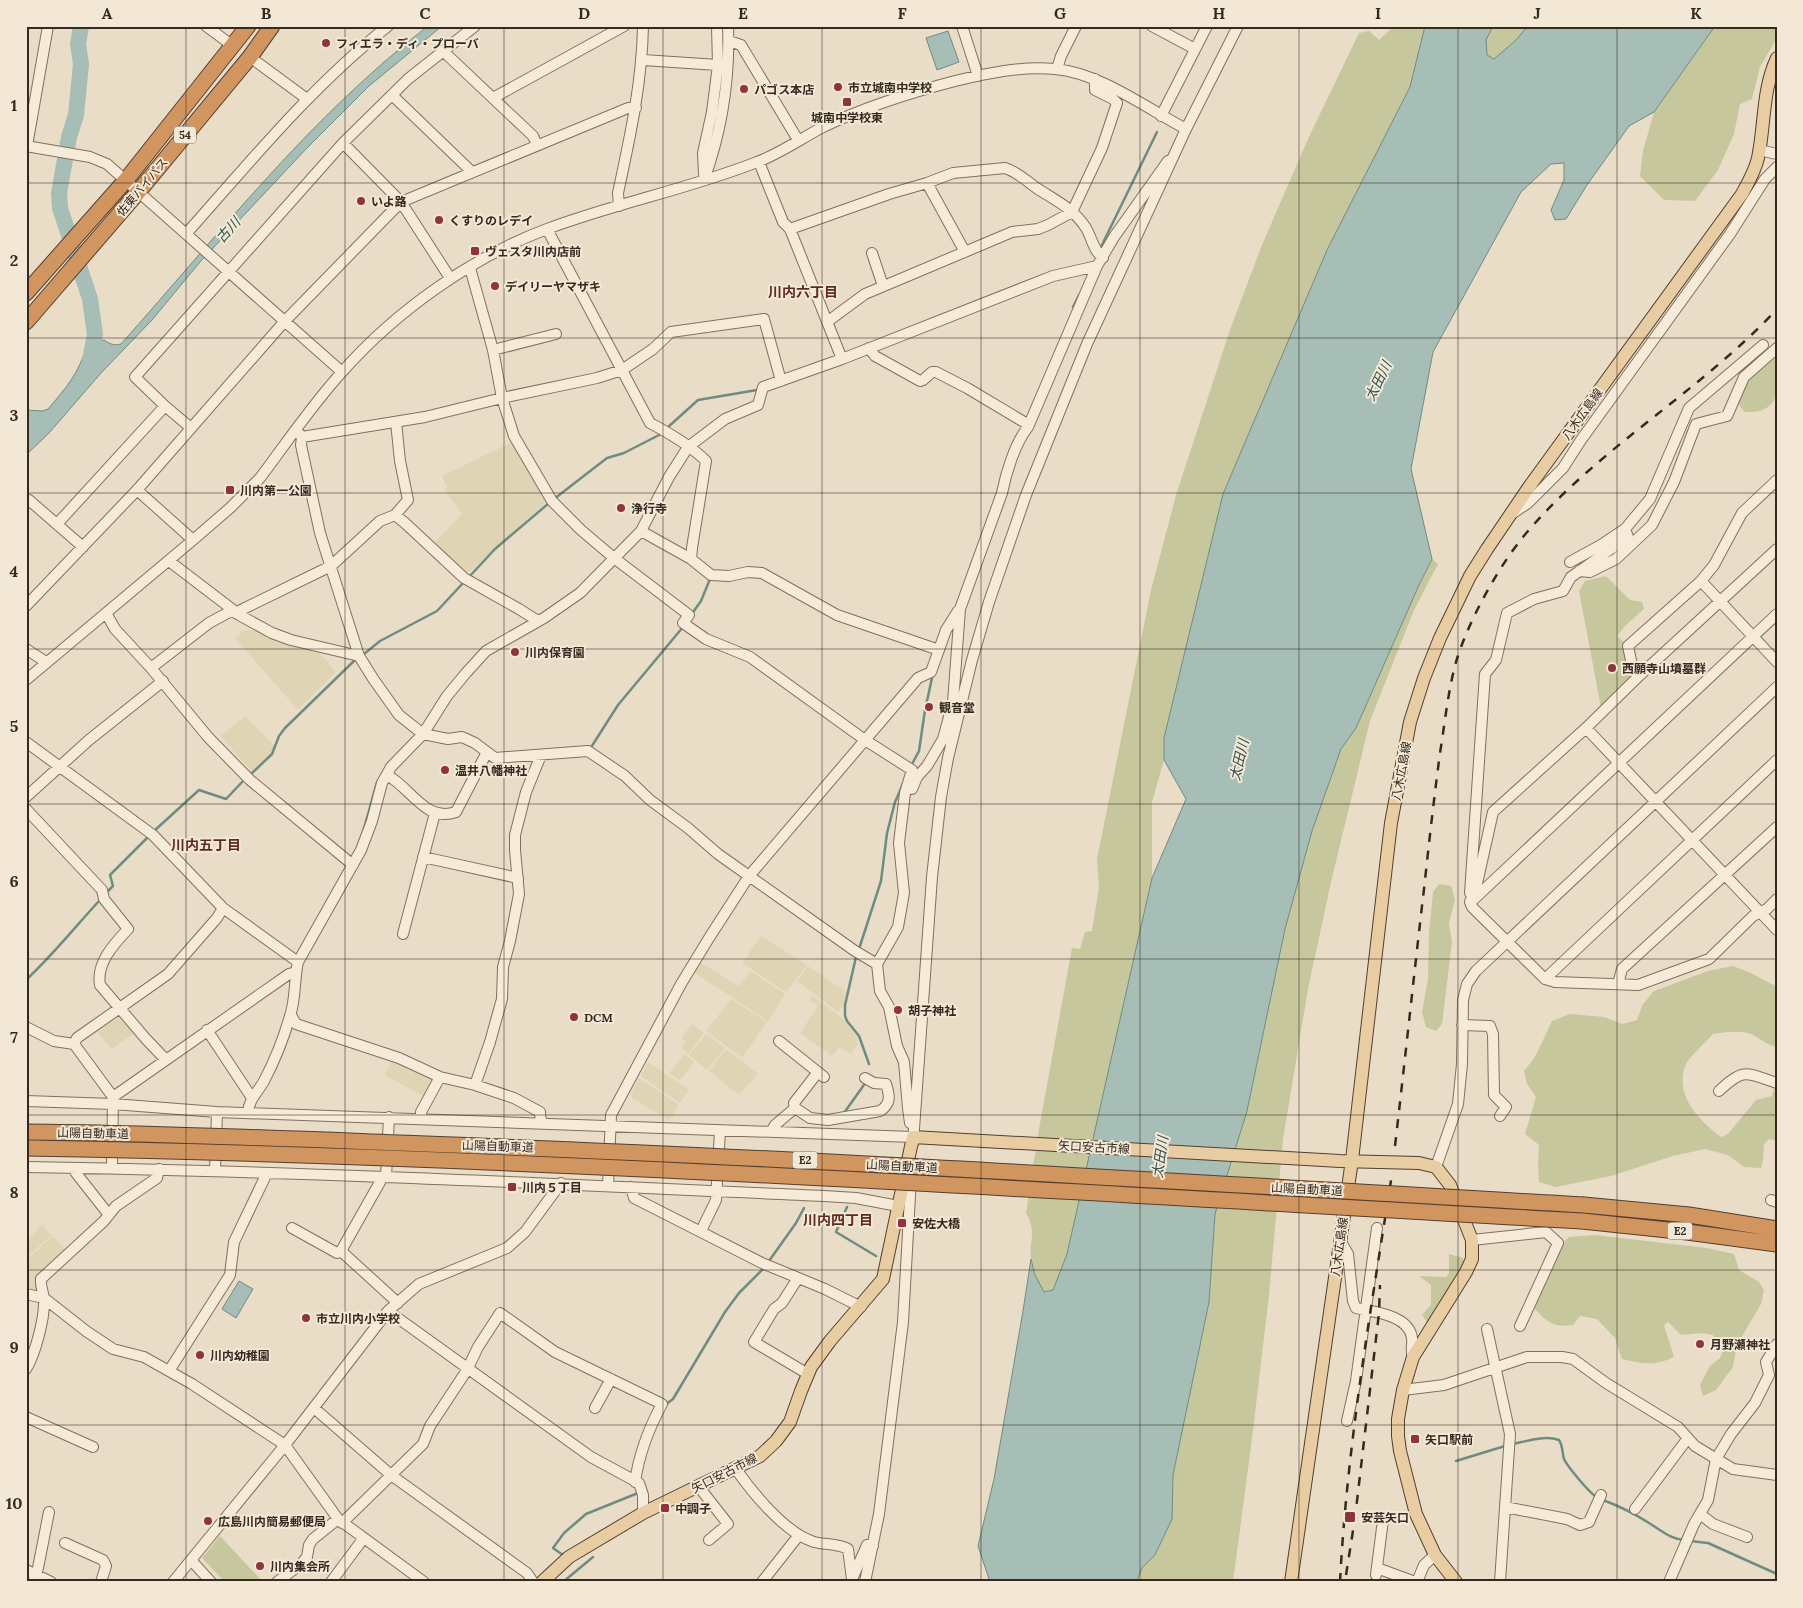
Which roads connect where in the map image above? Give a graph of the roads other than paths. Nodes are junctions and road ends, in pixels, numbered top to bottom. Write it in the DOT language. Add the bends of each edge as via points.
graph roads {
  1 [pos="48,26"];
  2 [pos="206,26"];
  3 [pos="248,26"];
  4 [pos="272,26"];
  5 [pos="388,26"];
  6 [pos="475,26"];
  7 [pos="624,26"];
  8 [pos="643,26"];
  9 [pos="717,26"];
  10 [pos="728,26"];
  11 [pos="962,26"];
  12 [pos="1076,26"];
  13 [pos="1207,26"];
  14 [pos="1238,26"];
  15 [pos="1158,28"];
  16 [pos="729,41"];
  17 [pos="233,46"];
  18 [pos="1195,49"];
  19 [pos="444,51"];
  20 [pos="250,57"];
  21 [pos="1777,58"];
  22 [pos="643,60"];
  23 [pos="718,65"];
  24 [pos="1057,69"];
  25 [pos="978,76"];
  26 [pos="1095,79"];
  27 [pos="392,95"];
  28 [pos="493,98"];
  29 [pos="307,100"];
  30 [pos="636,108"];
  31 [pos="1161,116"];
  32 [pos="1186,128"];
  33 [pos="798,140"];
  34 [pos="1181,142"];
  35 [pos="343,143"];
  36 [pos="537,145"];
  37 [pos="29,146"];
  38 [pos="1759,150"];
  39 [pos="1777,154"];
  40 [pos="759,162"];
  41 [pos="1777,167"];
  42 [pos="472,172"];
  43 [pos="126,180"];
  44 [pos="704,180"];
  45 [pos="927,183"];
  46 [pos="138,191"];
  47 [pos="401,202"];
  48 [pos="619,206"];
  49 [pos="1072,212"];
  50 [pos="547,229"];
  51 [pos="790,229"];
  52 [pos="190,238"];
  53 [pos="965,252"];
  54 [pos="872,253"];
  55 [pos="1100,262"];
  56 [pos="470,268"];
  57 [pos="228,271"];
  58 [pos="450,278"];
  59 [pos="883,286"];
  60 [pos="26,293"];
  61 [pos="26,322"];
  62 [pos="284,322"];
  63 [pos="827,322"];
  64 [pos="556,334"];
  65 [pos="1764,345"];
  66 [pos="870,348"];
  67 [pos="1777,348"];
  68 [pos="493,350"];
  69 [pos="842,359"];
  70 [pos="622,370"];
  71 [pos="342,372"];
  72 [pos="780,381"];
  73 [pos="502,398"];
  74 [pos="165,406"];
  75 [pos="396,422"];
  76 [pos="1029,425"];
  77 [pos="191,428"];
  78 [pos="299,434"];
  79 [pos="688,447"];
  80 [pos="1777,480"];
  81 [pos="137,490"];
  82 [pos="26,504"];
  83 [pos="395,516"];
  84 [pos="1508,517"];
  85 [pos="57,524"];
  86 [pos="1624,529"];
  87 [pos="641,531"];
  88 [pos="194,540"];
  89 [pos="83,547"];
  90 [pos="1777,549"];
  91 [pos="614,558"];
  92 [pos="691,559"];
  93 [pos="168,561"];
  94 [pos="1570,562"];
  95 [pos="331,566"];
  96 [pos="1579,571"];
  97 [pos="1701,581"];
  98 [pos="1721,602"];
  99 [pos="26,606"];
  100 [pos="960,609"];
  101 [pos="235,612"];
  102 [pos="106,613"];
  103 [pos="1777,614"];
  104 [pos="538,621"];
  105 [pos="1753,636"];
  106 [pos="26,649"];
  107 [pos="938,650"];
  108 [pos="360,656"];
  109 [pos="46,662"];
  110 [pos="1777,662"];
  111 [pos="151,668"];
  112 [pos="1640,675"];
  113 [pos="26,680"];
  114 [pos="163,681"];
  115 [pos="1777,686"];
  116 [pos="1586,728"];
  117 [pos="423,734"];
  118 [pos="865,740"];
  119 [pos="26,742"];
  120 [pos="487,752"];
  121 [pos="541,755"];
  122 [pos="1777,760"];
  123 [pos="1618,762"];
  124 [pos="60,767"];
  125 [pos="387,775"];
  126 [pos="26,797"];
  127 [pos="1655,802"];
  128 [pos="26,809"];
  129 [pos="902,810"];
  130 [pos="435,813"];
  131 [pos="1777,828"];
  132 [pos="1692,840"];
  133 [pos="423,857"];
  134 [pos="353,865"];
  135 [pos="1482,865"];
  136 [pos="1725,875"];
  137 [pos="749,876"];
  138 [pos="1498,876"];
  139 [pos="518,878"];
  140 [pos="1777,899"];
  141 [pos="1470,902"];
  142 [pos="223,908"];
  143 [pos="1759,912"];
  144 [pos="1777,930"];
  145 [pos="403,934"];
  146 [pos="1506,942"];
  147 [pos="877,964"];
  148 [pos="297,967"];
  149 [pos="1545,980"];
  150 [pos="1618,984"];
  151 [pos="120,1009"];
  152 [pos="291,1015"];
  153 [pos="1462,1026"];
  154 [pos="26,1027"];
  155 [pos="207,1030"];
  156 [pos="783,1041"];
  157 [pos="74,1044"];
  158 [pos="166,1060"];
  159 [pos="440,1076"];
  160 [pos="865,1078"];
  161 [pos="1777,1083"];
  162 [pos="475,1085"];
  163 [pos="1719,1091"];
  164 [pos="252,1098"];
  165 [pos="113,1100"];
  166 [pos="26,1101"];
  167 [pos="795,1108"];
  168 [pos="218,1112"];
  169 [pos="248,1112"];
  170 [pos="1500,1116"];
  171 [pos="389,1117"];
  172 [pos="421,1118"];
  173 [pos="541,1123"];
  174 [pos="610,1125"];
  175 [pos="720,1131"];
  176 [pos="26,1132"];
  177 [pos="771,1132"];
  178 [pos="917,1137"];
  179 [pos="26,1148"];
  180 [pos="1346,1160"];
  181 [pos="26,1167"];
  182 [pos="1436,1167"];
  183 [pos="74,1168"];
  184 [pos="112,1168"];
  185 [pos="159,1169"];
  186 [pos="215,1171"];
  187 [pos="267,1173"];
  188 [pos="384,1177"];
  189 [pos="560,1184"];
  190 [pos="608,1186"];
  191 [pos="631,1187"];
  192 [pos="718,1191"];
  193 [pos="898,1206"];
  194 [pos="109,1215"];
  195 [pos="292,1228"];
  196 [pos="1377,1228"];
  197 [pos="1777,1228"];
  198 [pos="701,1231"];
  199 [pos="1340,1240"];
  200 [pos="1472,1240"];
  201 [pos="1777,1244"];
  202 [pos="341,1251"];
  203 [pos="798,1278"];
  204 [pos="26,1294"];
  205 [pos="44,1298"];
  206 [pos="398,1303"];
  207 [pos="861,1307"];
  208 [pos="1366,1310"];
  209 [pos="388,1311"];
  210 [pos="1520,1326"];
  211 [pos="1487,1329"];
  212 [pos="1777,1344"];
  213 [pos="1413,1357"];
  214 [pos="1494,1368"];
  215 [pos="26,1369"];
  216 [pos="467,1370"];
  217 [pos="169,1371"];
  218 [pos="808,1374"];
  219 [pos="611,1379"];
  220 [pos="1403,1390"];
  221 [pos="314,1408"];
  222 [pos="595,1408"];
  223 [pos="26,1416"];
  224 [pos="1347,1421"];
  225 [pos="1688,1438"];
  226 [pos="286,1445"];
  227 [pos="93,1447"];
  228 [pos="1716,1459"];
  229 [pos="735,1468"];
  230 [pos="391,1475"];
  231 [pos="1777,1475"];
  232 [pos="636,1482"];
  233 [pos="699,1487"];
  234 [pos="1601,1495"];
  235 [pos="1505,1507"];
  236 [pos="1635,1509"];
  237 [pos="49,1512"];
  238 [pos="644,1513"];
  239 [pos="1700,1514"];
  240 [pos="1383,1520"];
  241 [pos="340,1521"];
  242 [pos="799,1535"];
  243 [pos="1747,1537"];
  244 [pos="363,1539"];
  245 [pos="709,1540"];
  246 [pos="65,1543"];
  247 [pos="873,1546"];
  248 [pos="1435,1555"];
  249 [pos="191,1560"];
  250 [pos="32,1575"];
  251 [pos="852,1580"];
  252 [pos="51,1582"];
  253 [pos="101,1582"];
  254 [pos="173,1582"];
  255 [pos="211,1582"];
  256 [pos="277,1582"];
  257 [pos="331,1582"];
  258 [pos="424,1582"];
  259 [pos="532,1582"];
  260 [pos="542,1582"];
  261 [pos="762,1582"];
  262 [pos="865,1582"];
  263 [pos="1291,1582"];
  264 [pos="1416,1582"];
  265 [pos="1456,1582"];
  266 [pos="1500,1582"];
  267 [pos="1669,1582"];
  1 -- 37 [label="street"];
  2 -- 17 [label="street"];
  3 -- 17 [label="highway, 佐東バイパス / 54"];
  4 -- 20 [label="highway, 佐東バイパス / 54"];
  5 -- 29 [label="street"];
  6 -- 19 [label="street"];
  7 -- 28 [label="street"];
  8 -- 22 [label="street"];
  9 -- 23 [label="street"];
  10 -- 16 [label="street"];
  11 -- 25 [label="street"];
  12 -- 24 [label="street"];
  13 -- 18 [label="street"];
  14 -- 32 [label="street"];
  15 -- 18 [label="street"];
  16 -- 33 [label="street" via="741,45"];
  16 -- 44 [label="street" via="721,119"];
  17 -- 43 [label="highway, 佐東バイパス / 54"];
  18 -- 31 [label="street"];
  19 -- 27 [label="street"];
  19 -- 28 [label="street"];
  20 -- 29 [label="street"];
  20 -- 46 [label="highway, 佐東バイパス / 54"];
  21 -- 38 [label="main road, 八木広島線" via="1766,94"];
  22 -- 23 [label="street"];
  22 -- 30 [label="street"];
  23 -- 44 [label="street" via="712,112 702,153"];
  24 -- 25 [label="street" via="1024,68"];
  24 -- 26 [label="street"];
  25 -- 33 [label="street" via="878,103"];
  26 -- 31 [label="street"];
  26 -- 49 [label="street" via="1095,90 1116,103 1102,148"];
  27 -- 35 [label="street"];
  27 -- 42 [label="street"];
  28 -- 36 [label="street" via="533,136"];
  29 -- 52 [label="street"];
  30 -- 36 [label="street" via="628,108"];
  30 -- 48 [label="street" via="618,192"];
  31 -- 32 [label="street"];
  32 -- 34 [label="street"];
  33 -- 40 [label="street"];
  34 -- 55 [label="street"];
  34 -- 178 [label="street" via="1087,344 1040,457 972,660 941,797 919,1039"];
  35 -- 47 [label="street"];
  35 -- 57 [label="street"];
  36 -- 42 [label="street"];
  37 -- 43 [label="street" via="97,159"];
  38 -- 39 [label="street"];
  38 -- 84 [label="main road, 八木広島線" via="1742,194"];
  40 -- 44 [label="street"];
  40 -- 51 [label="street" via="783,222"];
  41 -- 84 [label="street" via="1764,179 1730,234 1564,468 1528,503"];
  42 -- 47 [label="street"];
  43 -- 46 [label="street"];
  43 -- 60 [label="highway, 佐東バイパス / 54"];
  44 -- 48 [label="street"];
  45 -- 49 [label="street" via="953,173 1005,168 1013,170"];
  45 -- 51 [label="street"];
  45 -- 53 [label="street"];
  46 -- 52 [label="street"];
  46 -- 61 [label="highway, 佐東バイパス / 54"];
  47 -- 58 [label="street"];
  47 -- 62 [label="street"];
  48 -- 50 [label="street"];
  49 -- 53 [label="street" via="1038,229 1012,232"];
  49 -- 55 [label="street" via="1086,228"];
  50 -- 56 [label="street"];
  50 -- 70 [label="street"];
  51 -- 63 [label="street"];
  52 -- 57 [label="street"];
  53 -- 59 [label="street"];
  54 -- 59 [label="street"];
  55 -- 66 [label="street" via="1053,276"];
  55 -- 76 [label="street"];
  56 -- 58 [label="street"];
  56 -- 68 [label="street"];
  57 -- 62 [label="street"];
  57 -- 74 [label="street" via="135,377"];
  58 -- 71 [label="street" via="374,340"];
  59 -- 63 [label="street" via="865,294"];
  62 -- 71 [label="street"];
  62 -- 77 [label="street"];
  63 -- 69 [label="street"];
  64 -- 68 [label="street"];
  65 -- 86 [label="street" via="1689,408 1650,499"];
  66 -- 69 [label="street"];
  66 -- 76 [label="street" via="875,356 920,381 936,372"];
  67 -- 96 [label="street" via="1744,376 1727,416 1696,424 1674,482 1652,524 1616,559 1590,572"];
  68 -- 73 [label="street"];
  69 -- 72 [label="street"];
  70 -- 72 [label="street" via="671,332 764,319"];
  70 -- 73 [label="street"];
  70 -- 79 [label="street" via="650,422"];
  71 -- 78 [label="street"];
  72 -- 79 [label="street" via="763,387 758,405 725,419"];
  73 -- 75 [label="street"];
  73 -- 91 [label="street" via="514,436 552,501"];
  74 -- 77 [label="street"];
  74 -- 85 [label="street"];
  75 -- 78 [label="street"];
  75 -- 83 [label="street" via="408,500"];
  76 -- 100 [label="street" via="1021,435 1004,480"];
  77 -- 81 [label="street"];
  78 -- 88 [label="street" via="246,493"];
  78 -- 95 [label="street" via="320,534"];
  79 -- 87 [label="street"];
  79 -- 92 [label="street" via="706,464"];
  80 -- 97 [label="street" via="1742,513 1714,565"];
  81 -- 88 [label="street"];
  81 -- 89 [label="street"];
  82 -- 85 [label="street" via="29,500"];
  83 -- 95 [label="street" via="380,521"];
  83 -- 104 [label="street" via="464,578"];
  84 -- 180 [label="main road, 八木広島線" via="1470,576 1440,638 1410,722 1391,824"];
  85 -- 89 [label="street"];
  86 -- 94 [label="street"];
  86 -- 96 [label="street" via="1628,537"];
  87 -- 91 [label="street"];
  87 -- 92 [label="street"];
  88 -- 93 [label="street"];
  89 -- 99 [label="street"];
  90 -- 98 [label="street"];
  91 -- 104 [label="street" via="580,593"];
  91 -- 118 [label="street" via="689,615 683,623 706,639 750,657"];
  92 -- 107 [label="street" via="711,575 762,573 837,615"];
  93 -- 101 [label="street"];
  93 -- 102 [label="street"];
  95 -- 101 [label="street"];
  95 -- 108 [label="street"];
  96 -- 141 [label="street" via="1571,576 1564,591 1534,599 1508,613 1496,660 1484,674"];
  97 -- 98 [label="street"];
  97 -- 112 [label="street" via="1628,646 1632,665"];
  98 -- 105 [label="street"];
  98 -- 112 [label="street"];
  100 -- 107 [label="street"];
  100 -- 129 [label="street" via="953,702 943,739 917,778"];
  101 -- 108 [label="street" via="291,640"];
  101 -- 111 [label="street" via="209,623"];
  102 -- 109 [label="street"];
  102 -- 111 [label="street" via="115,628"];
  103 -- 105 [label="street"];
  104 -- 117 [label="street" via="486,651 447,696"];
  105 -- 110 [label="street"];
  105 -- 123 [label="street"];
  106 -- 109 [label="street"];
  107 -- 118 [label="street" via="931,672 918,678"];
  108 -- 117 [label="street" via="399,715"];
  109 -- 113 [label="street"];
  111 -- 114 [label="street"];
  112 -- 116 [label="street"];
  114 -- 124 [label="street"];
  114 -- 134 [label="street" via="208,737 250,780"];
  115 -- 127 [label="street"];
  116 -- 123 [label="street"];
  116 -- 135 [label="street" via="1493,812"];
  117 -- 120 [label="street" via="448,740 462,737"];
  117 -- 125 [label="street"];
  118 -- 129 [label="street" via="912,770"];
  118 -- 137 [label="street"];
  119 -- 124 [label="street"];
  120 -- 121 [label="street" via="495,758"];
  120 -- 130 [label="street" via="456,812"];
  121 -- 137 [label="street" via="588,751 625,776 650,800"];
  121 -- 139 [label="street" via="526,792 515,835"];
  122 -- 132 [label="street"];
  123 -- 127 [label="street"];
  123 -- 138 [label="street"];
  124 -- 126 [label="street"];
  124 -- 142 [label="street" via="153,835"];
  125 -- 130 [label="street"];
  125 -- 134 [label="street"];
  127 -- 132 [label="street"];
  127 -- 146 [label="street"];
  128 -- 151 [label="street" via="102,890 104,899 128,929 110,948 99,977 100,985"];
  129 -- 147 [label="street" via="899,843 904,893 898,927"];
  130 -- 133 [label="street"];
  131 -- 136 [label="street"];
  132 -- 136 [label="street"];
  132 -- 149 [label="street"];
  133 -- 139 [label="street"];
  133 -- 145 [label="street"];
  134 -- 148 [label="street"];
  135 -- 138 [label="street" via="1487,875"];
  135 -- 141 [label="street"];
  136 -- 143 [label="street"];
  136 -- 150 [label="street" via="1622,969"];
  137 -- 147 [label="street"];
  137 -- 174 [label="street" via="681,984 616,1104"];
  138 -- 141 [label="street"];
  139 -- 162 [label="street" via="519,894 503,967 502,998"];
  140 -- 143 [label="street"];
  141 -- 146 [label="street"];
  142 -- 148 [label="street"];
  142 -- 151 [label="street" via="218,918 168,974"];
  143 -- 144 [label="street"];
  143 -- 150 [label="street" via="1709,959 1638,985"];
  146 -- 149 [label="street"];
  146 -- 153 [label="street" via="1466,984"];
  147 -- 178 [label="street" via="880,991 889,1008 904,1062 908,1108"];
  148 -- 152 [label="street" via="297,988"];
  148 -- 155 [label="street"];
  149 -- 150 [label="street"];
  151 -- 157 [label="street" via="77,1038"];
  151 -- 158 [label="street"];
  152 -- 159 [label="street" via="296,1024 399,1058"];
  152 -- 164 [label="street" via="263,1083"];
  153 -- 170 [label="street" via="1490,1026 1493,1034 1494,1095 1506,1107"];
  153 -- 182 [label="street" via="1458,1104"];
  154 -- 157 [label="street" via="54,1041"];
  155 -- 158 [label="street"];
  155 -- 164 [label="street"];
  156 -- 167 [label="street" via="821,1075 794,1103"];
  157 -- 165 [label="street"];
  158 -- 165 [label="street"];
  159 -- 162 [label="street"];
  159 -- 172 [label="street"];
  160 -- 167 [label="street" via="886,1084 887,1107 828,1120 810,1118"];
  161 -- 163 [label="street" via="1746,1073 1732,1078"];
  162 -- 173 [label="street" via="514,1098 540,1112"];
  164 -- 169 [label="street"];
  165 -- 166 [label="street"];
  165 -- 168 [label="street"];
  165 -- 184 [label="street"];
  167 -- 177 [label="street"];
  168 -- 169 [label="street"];
  168 -- 186 [label="street"];
  169 -- 171 [label="street"];
  171 -- 172 [label="street"];
  171 -- 188 [label="street"];
  172 -- 173 [label="street"];
  173 -- 174 [label="street"];
  174 -- 175 [label="street"];
  174 -- 190 [label="street"];
  175 -- 177 [label="street"];
  175 -- 192 [label="street"];
  176 -- 197 [label="highway, 山陽自動車道 / E2, bridge" via="577,1149 884,1164 1584,1205"];
  177 -- 178 [label="street"];
  178 -- 180 [label="main road, 矢口安古市線"];
  178 -- 193 [label="main road, 矢口安古市線"];
  178 -- 247 [label="street" via="903,1322"];
  179 -- 201 [label="highway, 山陽自動車道 / E2, bridge" via="576,1165 1582,1221"];
  180 -- 182 [label="main road, 矢口安古市線" via="1419,1163"];
  180 -- 199 [label="main road, 八木広島線"];
  181 -- 183 [label="street"];
  182 -- 200 [label="main road" via="1450,1185"];
  183 -- 184 [label="street"];
  183 -- 194 [label="street"];
  184 -- 185 [label="street"];
  185 -- 186 [label="street"];
  185 -- 194 [label="street" via="157,1178 127,1197"];
  186 -- 187 [label="street"];
  187 -- 188 [label="street"];
  187 -- 217 [label="street" via="234,1242 230,1275"];
  188 -- 189 [label="street"];
  188 -- 202 [label="street"];
  189 -- 190 [label="street"];
  189 -- 206 [label="street" via="525,1232 507,1248 419,1284"];
  190 -- 191 [label="street"];
  191 -- 192 [label="street"];
  191 -- 198 [label="street" via="634,1198"];
  192 -- 193 [label="street" via="856,1198"];
  192 -- 198 [label="street"];
  193 -- 207 [label="main road, 矢口安古市線" via="883,1279"];
  194 -- 205 [label="street" via="42,1279"];
  195 -- 202 [label="street" via="337,1253"];
  196 -- 208 [label="street"];
  198 -- 203 [label="street"];
  199 -- 208 [label="street" via="1348,1254 1353,1302 1356,1308"];
  199 -- 263 [label="main road, 八木広島線"];
  200 -- 210 [label="street" via="1546,1232 1558,1243"];
  200 -- 213 [label="main road" via="1472,1259 1466,1272"];
  202 -- 206 [label="street"];
  203 -- 207 [label="street"];
  203 -- 218 [label="street" via="754,1342"];
  204 -- 205 [label="street"];
  205 -- 215 [label="street" via="32,1360"];
  205 -- 217 [label="street" via="113,1349 144,1357"];
  206 -- 209 [label="street"];
  207 -- 218 [label="main road, 矢口安古市線" via="830,1341"];
  208 -- 213 [label="street" via="1394,1317 1405,1324 1412,1336"];
  208 -- 224 [label="street"];
  209 -- 216 [label="street"];
  209 -- 221 [label="street"];
  211 -- 214 [label="street"];
  212 -- 228 [label="street" via="1766,1362 1768,1375 1755,1403"];
  213 -- 220 [label="main road"];
  214 -- 220 [label="street" via="1444,1385"];
  214 -- 225 [label="street" via="1527,1358 1573,1359 1678,1427"];
  214 -- 235 [label="street" via="1510,1434"];
  216 -- 219 [label="street" via="500,1313 555,1352"];
  216 -- 230 [label="street" via="430,1426 422,1444"];
  216 -- 232 [label="street" via="591,1457"];
  217 -- 226 [label="street"];
  218 -- 229 [label="main road, 矢口安古市線" via="790,1422 776,1441 760,1456"];
  219 -- 222 [label="street"];
  219 -- 232 [label="street" via="662,1404 648,1430"];
  220 -- 248 [label="main road" via="1398,1419 1400,1451 1416,1514"];
  221 -- 226 [label="street"];
  221 -- 230 [label="street"];
  223 -- 227 [label="street"];
  225 -- 228 [label="street"];
  225 -- 236 [label="street"];
  226 -- 241 [label="street"];
  226 -- 249 [label="street"];
  228 -- 231 [label="street" via="1733,1470"];
  228 -- 239 [label="street" via="1708,1500"];
  229 -- 233 [label="main road, 矢口安古市線"];
  229 -- 242 [label="street" via="750,1490"];
  230 -- 241 [label="street"];
  230 -- 259 [label="street" via="527,1572"];
  232 -- 238 [label="street" via="643,1495"];
  233 -- 238 [label="main road, 矢口安古市線"];
  233 -- 245 [label="street" via="728,1524"];
  234 -- 235 [label="street" via="1589,1522 1580,1525 1567,1519"];
  235 -- 266 [label="street"];
  237 -- 250 [label="street"];
  238 -- 260 [label="main road, 矢口安古市線" via="569,1557"];
  239 -- 243 [label="street" via="1714,1524"];
  239 -- 267 [label="street"];
  240 -- 264 [label="street" via="1377,1572"];
  241 -- 244 [label="street"];
  241 -- 256 [label="street" via="313,1539 307,1557"];
  242 -- 251 [label="street" via="848,1549"];
  242 -- 261 [label="street"];
  244 -- 257 [label="street"];
  244 -- 258 [label="street"];
  246 -- 253 [label="street" via="103,1560 106,1566"];
  247 -- 251 [label="street" via="867,1545"];
  247 -- 262 [label="street"];
  248 -- 264 [label="street" via="1424,1565"];
  248 -- 265 [label="main road"];
  249 -- 254 [label="street"];
  249 -- 255 [label="street"];
  250 -- 252 [label="street"];
}
